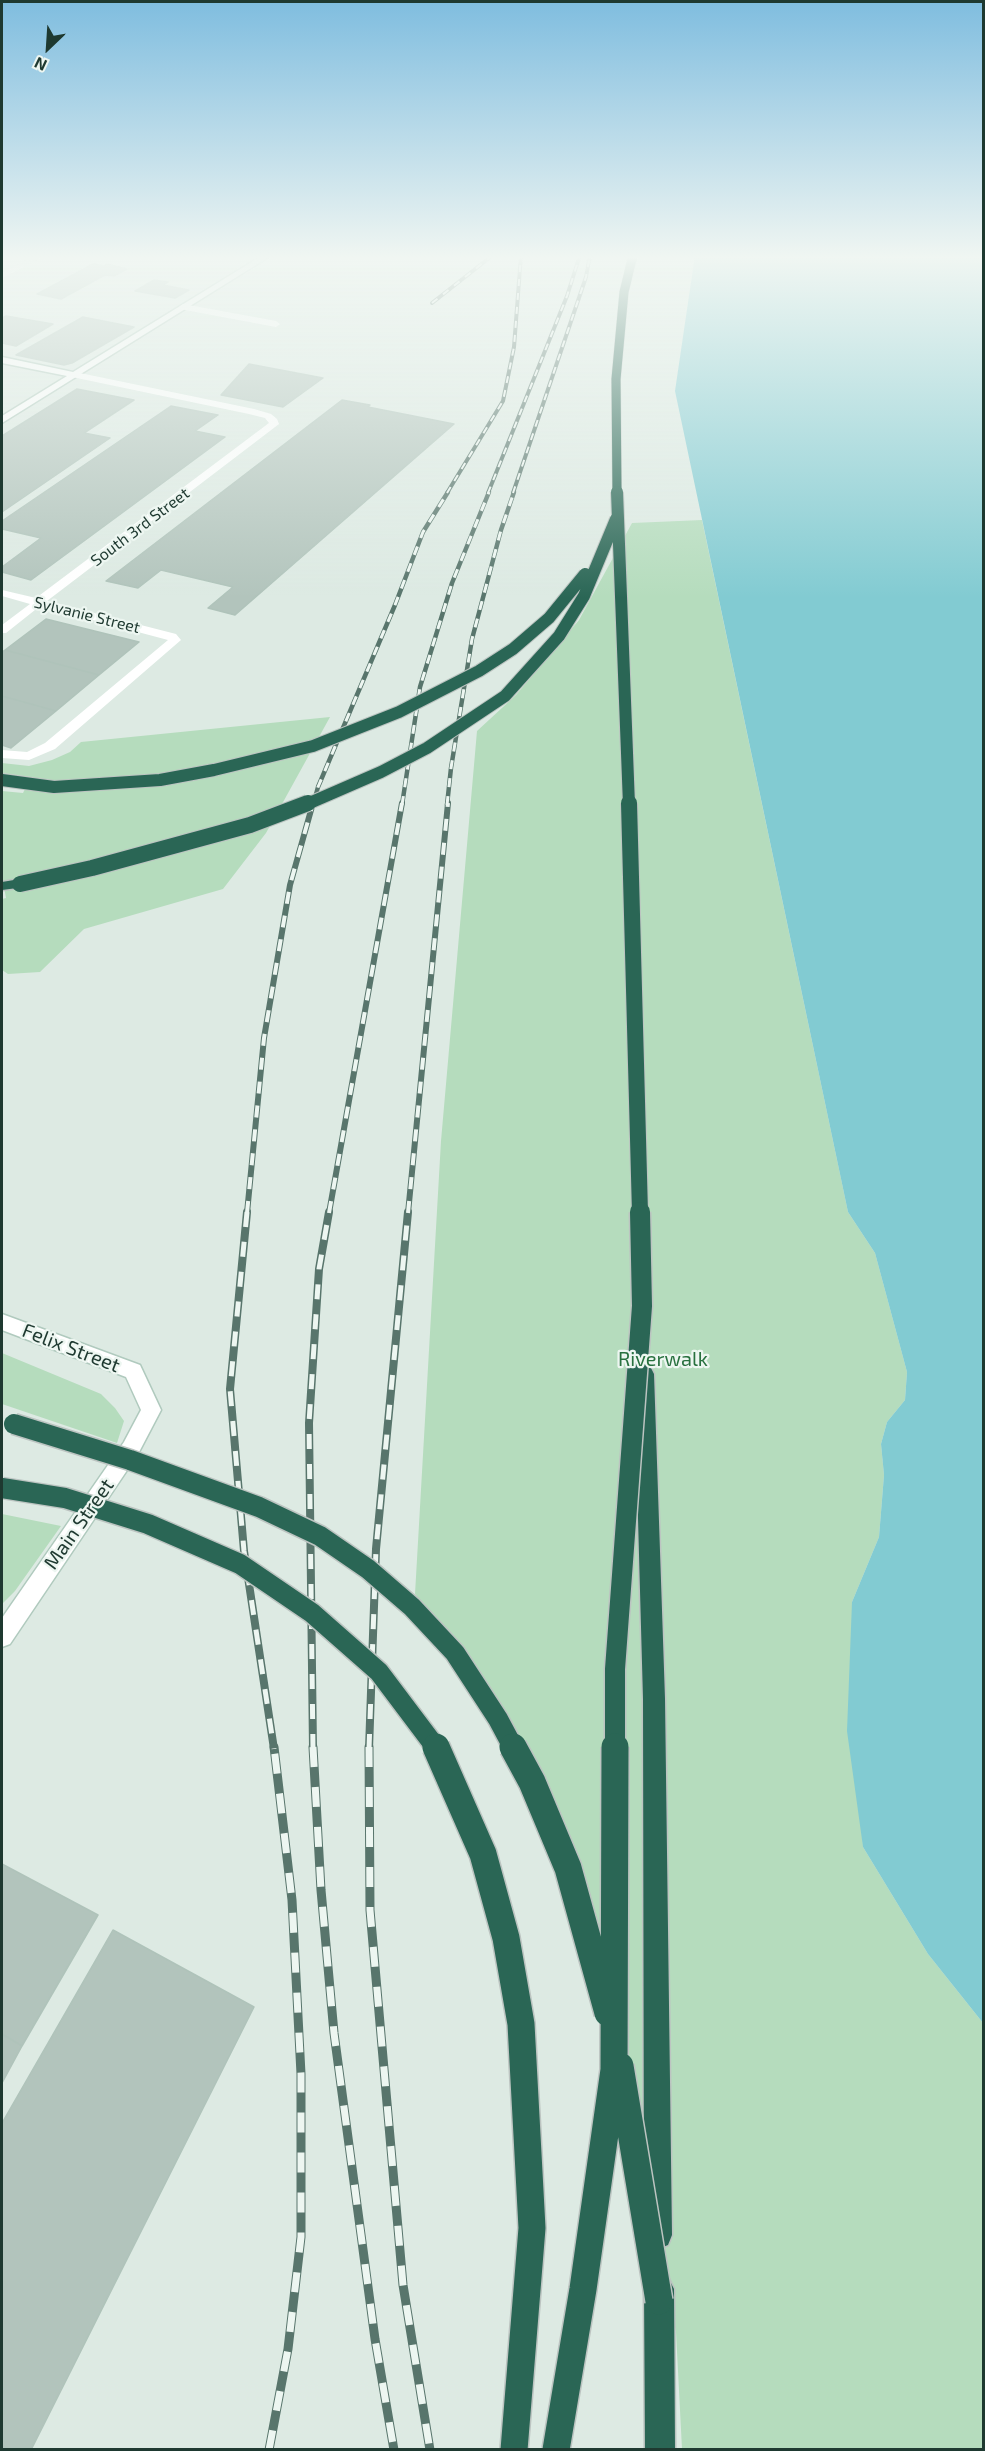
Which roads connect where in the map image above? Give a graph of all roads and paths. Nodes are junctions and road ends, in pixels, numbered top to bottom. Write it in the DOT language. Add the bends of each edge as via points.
graph roads {
  1 [pos="48,369"];
  2 [pos="84,369"];
  3 [pos="617,369"];
  4 [pos="75,375"];
  5 [pos="2,420"];
  6 [pos="617,509"];
  7 [pos="2,593"];
  8 [pos="39,603"];
  9 [pos="2,630"];
  10 [pos="627,743"];
  11 [pos="2,754"];
  12 [pos="2,780"];
  13 [pos="2,886"];
  14 [pos="2,1322"];
  15 [pos="151,1410"];
  16 [pos="8,1422"];
  17 [pos="2,1488"];
  18 [pos="2,1636"];
  19 [pos="659,2301"];
  20 [pos="514,2450"];
  21 [pos="556,2450"];
  22 [pos="660,2450"];
  1 -- 4 [label="street"];
  2 -- 4 [label="street"];
  3 -- 6 [label="highway, bridge"];
  4 -- 5 [label="street"];
  4 -- 8 [label="street, South 3rd Street" via="251,411 274,421 262,435"];
  6 -- 10 [label="highway, bridge"];
  6 -- 12 [label="highway, bridge" via="604,548 549,618 479,671 399,712 313,746 160,780 54,787"];
  6 -- 13 [label="highway, bridge" via="584,596 559,636 505,696 427,748 381,772 250,825 92,868"];
  7 -- 8 [label="street, Sylvanie Street"];
  8 -- 9 [label="street, South 3rd Street"];
  8 -- 11 [label="street, Sylvanie Street" via="174,640 50,746 29,756"];
  10 -- 19 [label="highway, bridge" via="654,1699"];
  10 -- 21 [label="highway, bridge" via="642,1306 615,1669 614,2070"];
  14 -- 15 [label="street, Felix Street" via="133,1371"];
  15 -- 18 [label="street, Main Street" via="131,1448"];
  16 -- 19 [label="highway, bridge" via="259,1507 320,1536 368,1569 412,1607 455,1653 526,1771 568,1868 616,2043"];
  17 -- 20 [label="highway, bridge" via="65,1498 148,1524 240,1564 312,1613 379,1672 438,1750 483,1854 506,1938 521,2024 532,2228"];
  19 -- 22 [label="highway"];
}
